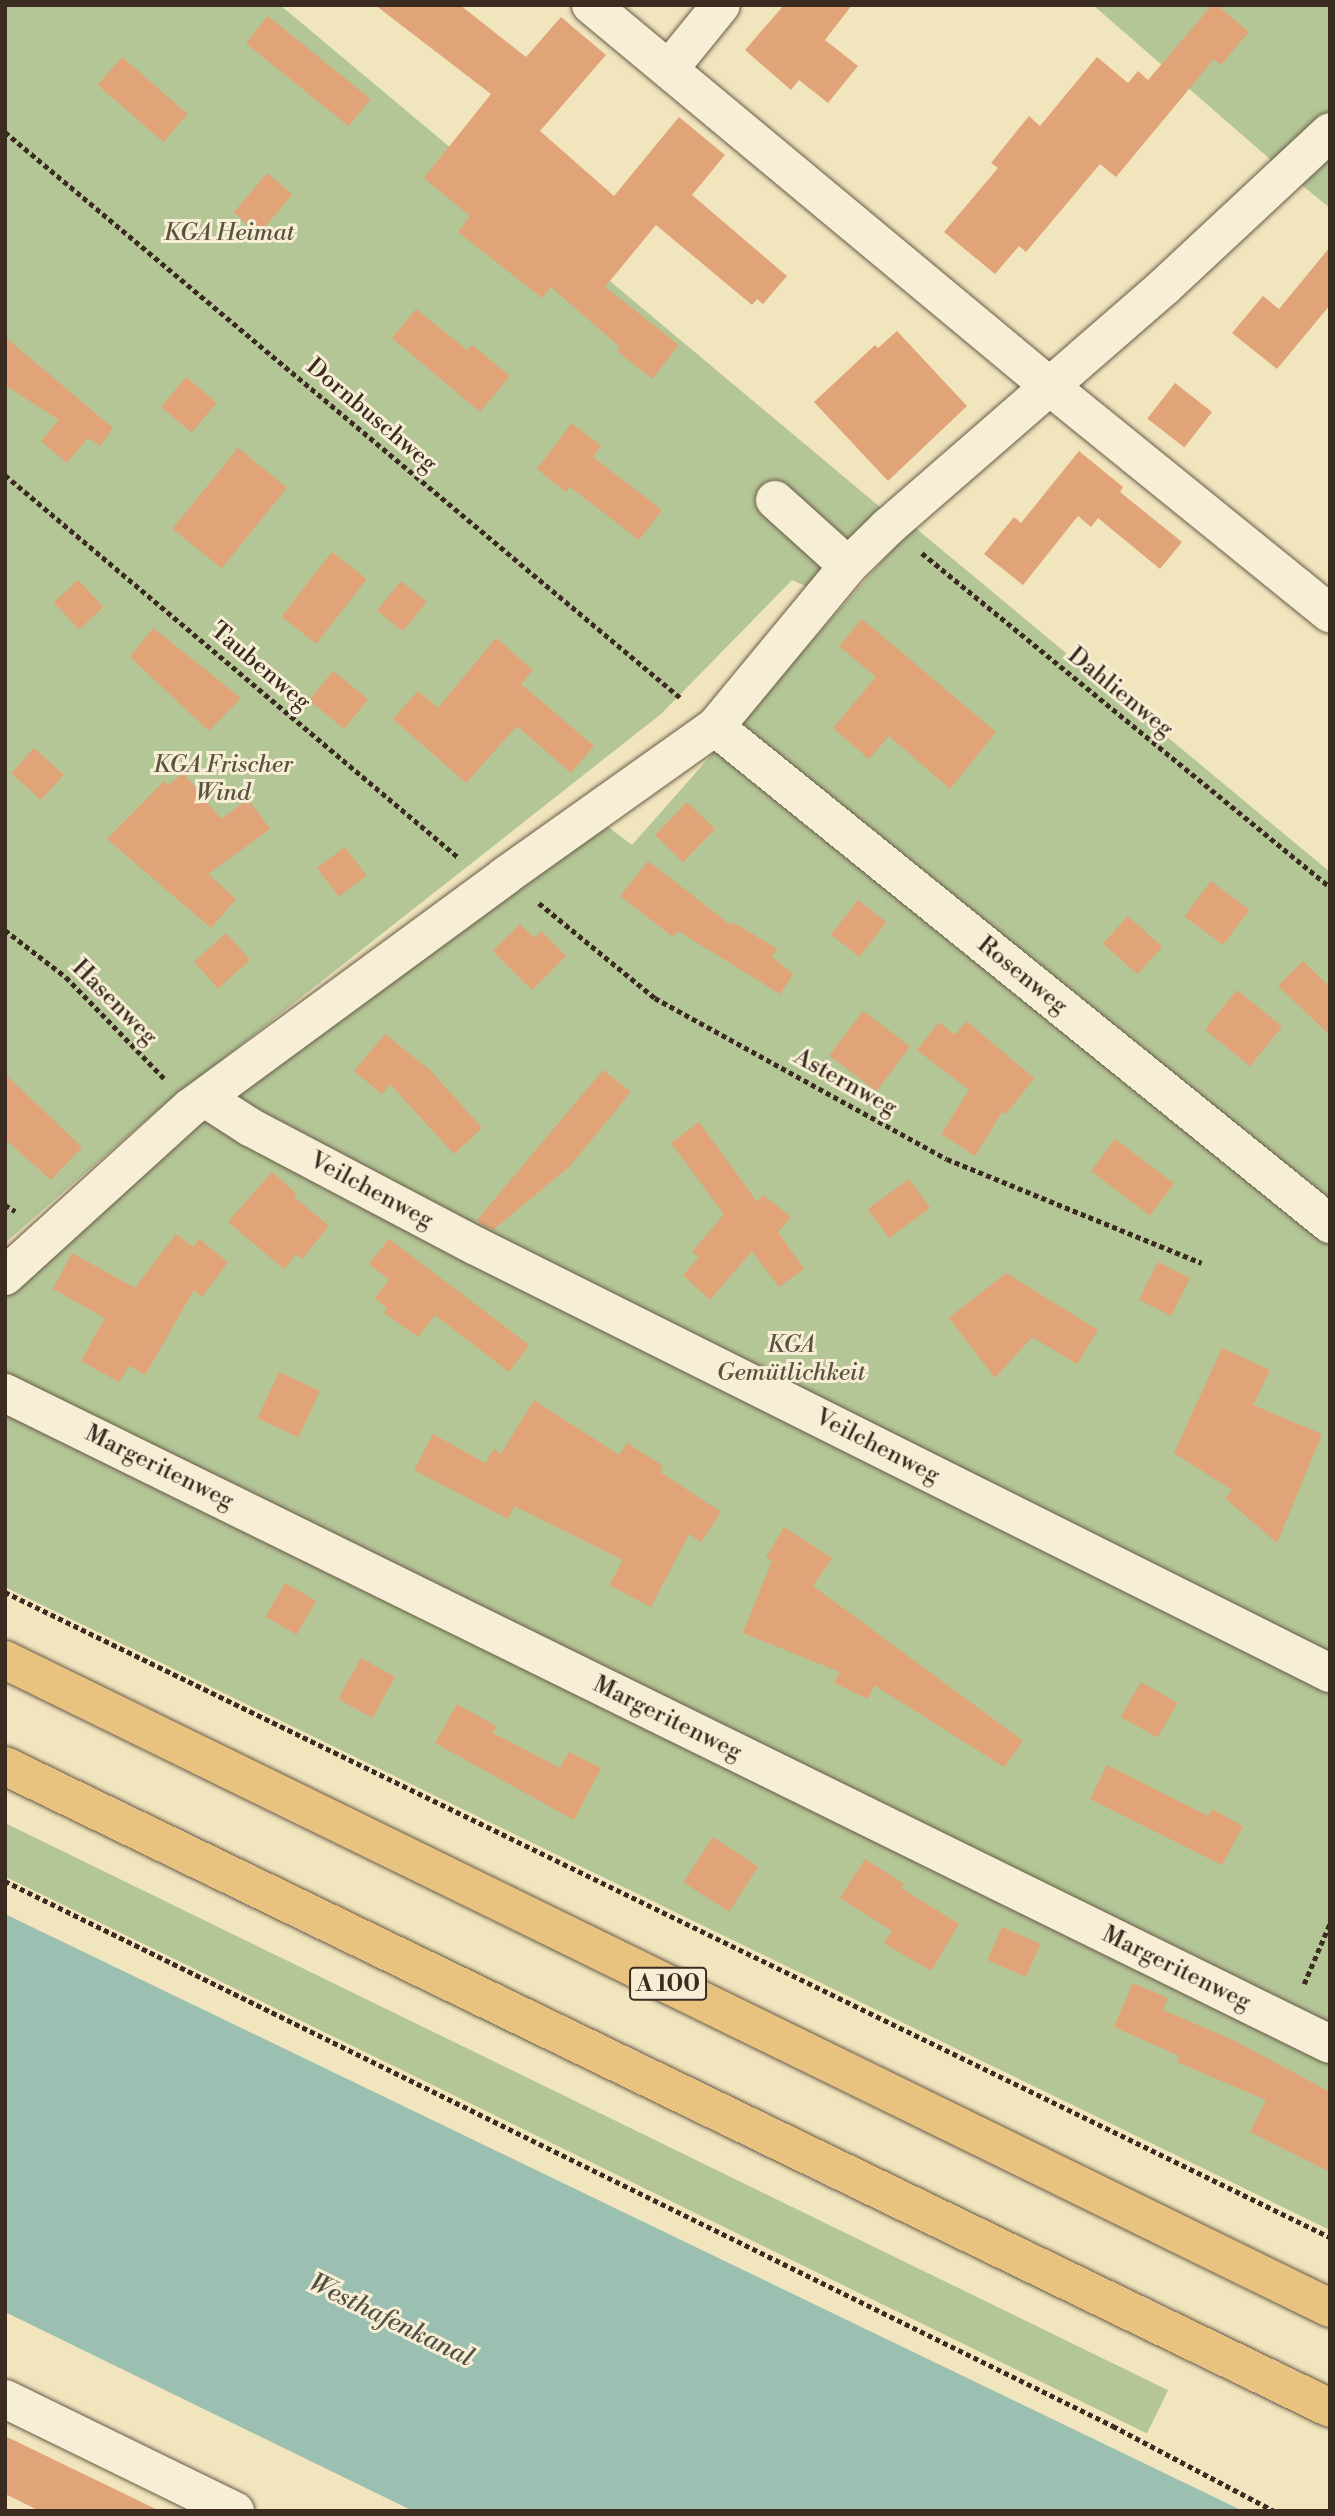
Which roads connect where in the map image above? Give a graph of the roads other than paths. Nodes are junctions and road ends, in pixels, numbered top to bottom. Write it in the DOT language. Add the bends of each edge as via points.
graph roads {
  1 [pos="591,5"];
  2 [pos="721,5"];
  3 [pos="669,69"];
  4 [pos="1330,132"];
  5 [pos="1048,385"];
  6 [pos="775,500"];
  7 [pos="848,566"];
  8 [pos="1330,613"];
  9 [pos="715,727"];
  10 [pos="198,1102"];
  11 [pos="1330,1224"];
  12 [pos="5,1276"];
  13 [pos="5,1393"];
  14 [pos="5,1660"];
  15 [pos="1330,1673"];
  16 [pos="5,1766"];
  17 [pos="1330,2044"];
  18 [pos="1330,2308"];
  19 [pos="5,2399"];
  20 [pos="1330,2408"];
  21 [pos="235,2511"];
  1 -- 3 [label="street"];
  2 -- 3 [label="street"];
  3 -- 5 [label="street"];
  4 -- 5 [label="street" via="1164,287"];
  5 -- 7 [label="street"];
  5 -- 8 [label="street"];
  6 -- 7 [label="street"];
  7 -- 9 [label="street"];
  9 -- 10 [label="street" via="498,880"];
  9 -- 11 [label="street, Rosenweg"];
  10 -- 12 [label="street"];
  10 -- 15 [label="street, Veilchenweg"];
  13 -- 17 [label="street, Margeritenweg"];
  14 -- 18 [label="highway, A 100"];
  16 -- 20 [label="highway"];
  19 -- 21 [label="street"];
}
